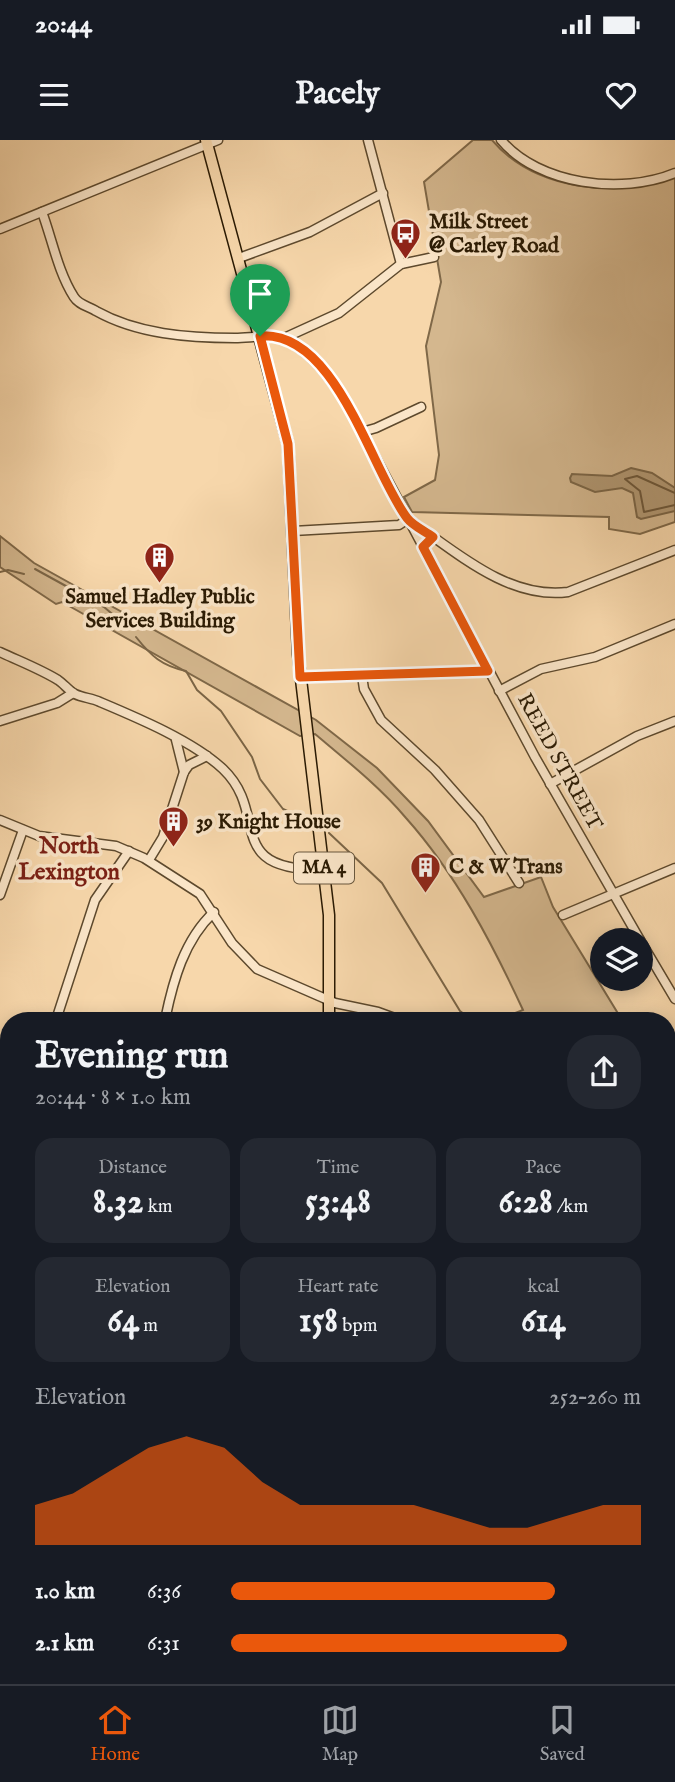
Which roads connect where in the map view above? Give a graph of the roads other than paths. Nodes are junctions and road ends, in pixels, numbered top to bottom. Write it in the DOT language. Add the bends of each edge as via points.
graph roads {
  1 [pos="219,140"];
  2 [pos="368,140"];
  3 [pos="501,140"];
  4 [pos="207,143"];
  5 [pos="675,173"];
  6 [pos="383,194"];
  7 [pos="42,212"];
  8 [pos="0,229"];
  9 [pos="434,257"];
  10 [pos="239,258"];
  11 [pos="401,264"];
  12 [pos="260,336"];
  13 [pos="282,339"];
  14 [pos="421,407"];
  15 [pos="362,432"];
  16 [pos="408,519"];
  17 [pos="293,531"];
  18 [pos="433,537"];
  19 [pos="423,547"];
  20 [pos="675,550"];
  21 [pos="675,624"];
  22 [pos="0,652"];
  23 [pos="488,671"];
  24 [pos="362,676"];
  25 [pos="300,677"];
  26 [pos="499,691"];
  27 [pos="74,693"];
  28 [pos="675,720"];
  29 [pos="0,722"];
  30 [pos="176,740"];
  31 [pos="207,756"];
  32 [pos="184,772"];
  33 [pos="550,784"];
  34 [pos="0,820"];
  35 [pos="23,830"];
  36 [pos="130,851"];
  37 [pos="149,860"];
  38 [pos="675,868"];
  39 [pos="324,870"];
  40 [pos="519,883"];
  41 [pos="612,892"];
  42 [pos="0,895"];
  43 [pos="214,912"];
  44 [pos="563,915"];
  45 [pos="633,928"];
  46 [pos="653,962"];
  47 [pos="675,999"];
  48 [pos="329,1001"];
  49 [pos="59,1012"];
  50 [pos="167,1012"];
  51 [pos="328,1012"];
  52 [pos="378,1012"];
  1 -- 4 [label="street"];
  2 -- 6 [label="street"];
  3 -- 5 [label="street" via="522,160 556,177 634,182"];
  4 -- 7 [label="street"];
  4 -- 10 [label="main road, MA 4"];
  6 -- 10 [label="street" via="310,232"];
  6 -- 11 [label="street"];
  7 -- 8 [label="street"];
  7 -- 12 [label="street, REED STREET" via="67,281 82,305 124,326 143,330"];
  9 -- 11 [label="street"];
  10 -- 12 [label="main road, MA 4"];
  11 -- 13 [label="street" via="339,313"];
  12 -- 13 [label="street, REED STREET"];
  12 -- 17 [label="main road, MA 4" via="288,444"];
  13 -- 15 [label="street, REED STREET" via="312,358"];
  14 -- 15 [label="street"];
  15 -- 16 [label="street, REED STREET"];
  16 -- 17 [label="street" via="399,525"];
  16 -- 18 [label="street"];
  16 -- 19 [label="street, REED STREET"];
  17 -- 25 [label="main road, MA 4"];
  18 -- 19 [label="street"];
  18 -- 20 [label="street" via="494,575 549,595 568,592"];
  19 -- 23 [label="street, REED STREET"];
  21 -- 26 [label="street" via="595,657 541,669"];
  22 -- 27 [label="street"];
  23 -- 24 [label="street"];
  23 -- 26 [label="street, REED STREET"];
  24 -- 25 [label="street"];
  24 -- 40 [label="street" via="381,720 435,770 479,820"];
  25 -- 39 [label="main road, MA 4"];
  26 -- 33 [label="street, REED STREET"];
  27 -- 29 [label="street"];
  27 -- 30 [label="street"];
  28 -- 33 [label="street"];
  30 -- 31 [label="street"];
  30 -- 32 [label="street"];
  31 -- 32 [label="street"];
  31 -- 39 [label="street" via="240,792 251,836 265,857 283,867"];
  32 -- 37 [label="street" via="163,835"];
  33 -- 41 [label="street, REED STREET"];
  34 -- 35 [label="street"];
  35 -- 36 [label="street"];
  35 -- 42 [label="street"];
  36 -- 37 [label="street"];
  36 -- 49 [label="street" via="95,900"];
  37 -- 43 [label="street" via="193,888"];
  38 -- 41 [label="street"];
  39 -- 48 [label="main road, MA 4"];
  41 -- 44 [label="street"];
  41 -- 45 [label="street, REED STREET"];
  43 -- 48 [label="street" via="232,943 257,969"];
  43 -- 50 [label="street" via="186,950"];
  46 -- 47 [label="street, REED STREET"];
  48 -- 51 [label="main road, MA 4"];
  48 -- 52 [label="street"];
}
